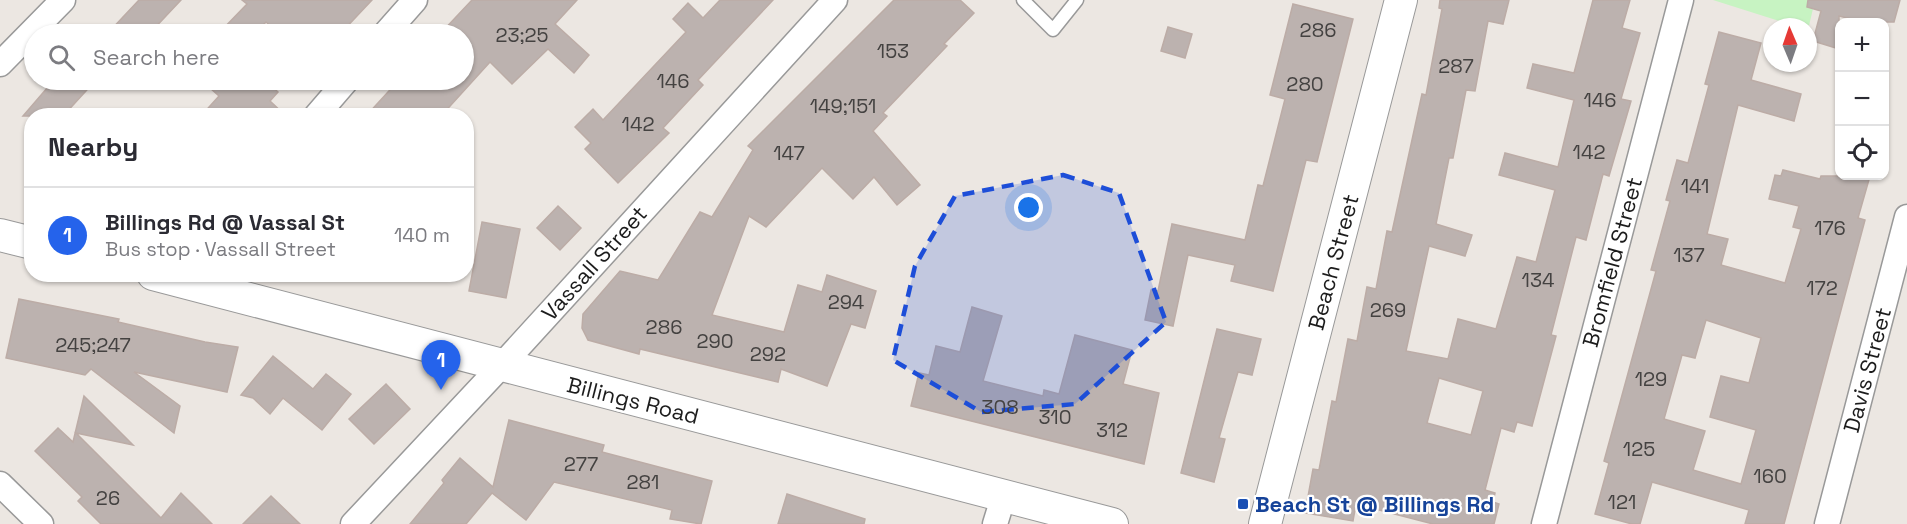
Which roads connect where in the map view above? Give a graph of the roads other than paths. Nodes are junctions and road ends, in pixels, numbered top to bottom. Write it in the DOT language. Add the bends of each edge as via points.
graph roads {
  1 [pos="63,0"];
  2 [pos="415,0"];
  3 [pos="835,0"];
  4 [pos="1023,0"];
  5 [pos="1077,0"];
  6 [pos="1401,0"];
  7 [pos="1681,0"];
  8 [pos="39,24"];
  9 [pos="394,24"];
  10 [pos="24,40"];
  11 [pos="0,64"];
  12 [pos="338,90"];
  13 [pos="323,108"];
  14 [pos="1907,217"];
  15 [pos="0,235"];
  16 [pos="24,241"];
  17 [pos="192,282"];
  18 [pos="502,366"];
  19 [pos="0,484"];
  20 [pos="999,510"];
  21 [pos="41,524"];
  22 [pos="353,524"];
  23 [pos="1112,524"];
  24 [pos="1265,524"];
  25 [pos="1544,524"];
  26 [pos="1827,524"];
  1 -- 8 [label="street"];
  2 -- 9 [label="street"];
  3 -- 18 [label="street, Vassall Street"];
  4 -- 5 [label="lane" via="1053,30"];
  6 -- 24 [label="street, Beach Street"];
  7 -- 25 [label="street, Bromfield Street"];
  10 -- 11 [label="street"];
  12 -- 13 [label="street"];
  14 -- 26 [label="street, Davis Street"];
  15 -- 16 [label="street"];
  17 -- 18 [label="street, Billings Road"];
  18 -- 20 [label="street, Billings Road"];
  18 -- 22 [label="street, Vassall Street"];
  19 -- 21 [label="street"];
  20 -- 23 [label="street, Billings Road"];
}
